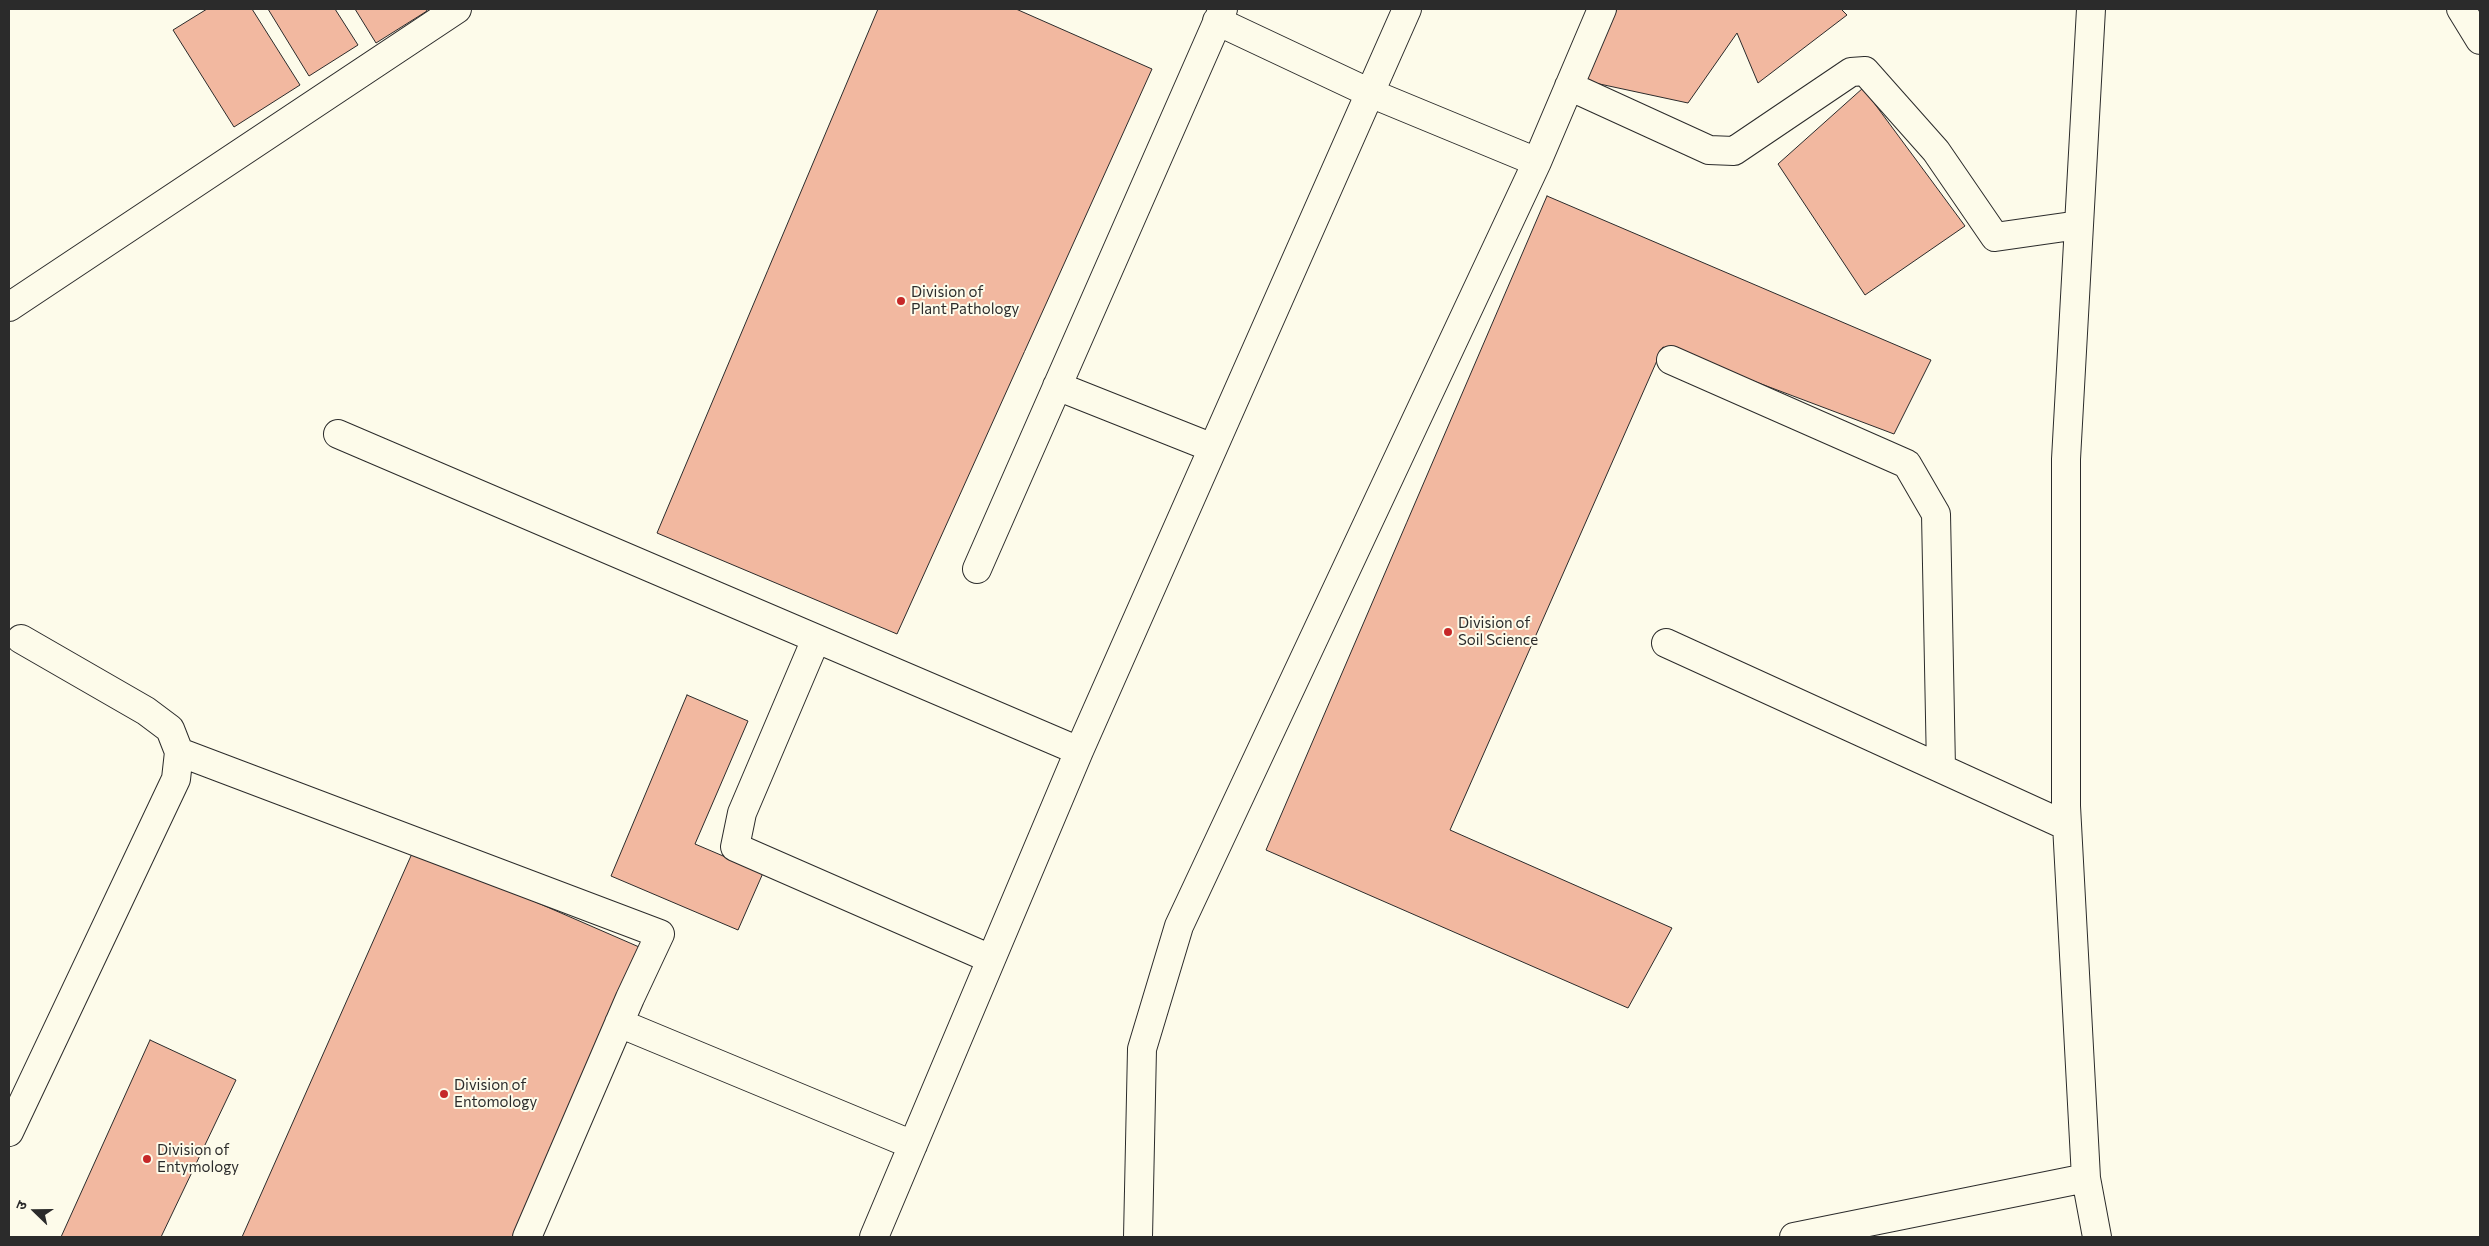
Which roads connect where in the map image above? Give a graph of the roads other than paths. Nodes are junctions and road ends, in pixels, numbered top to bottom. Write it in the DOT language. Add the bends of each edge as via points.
graph roads {
  1 [pos="457,9"];
  2 [pos="1407,9"];
  3 [pos="1602,9"];
  4 [pos="2091,9"];
  5 [pos="2462,9"];
  6 [pos="1220,15"];
  7 [pos="2480,40"];
  8 [pos="1569,86"];
  9 [pos="1370,93"];
  10 [pos="1537,162"];
  11 [pos="2079,225"];
  12 [pos="9,306"];
  13 [pos="1671,360"];
  14 [pos="1058,386"];
  15 [pos="338,434"];
  16 [pos="1213,448"];
  17 [pos="977,569"];
  18 [pos="21,639"];
  19 [pos="816,639"];
  20 [pos="1666,643"];
  21 [pos="1079,751"];
  22 [pos="179,752"];
  23 [pos="1941,768"];
  24 [pos="2067,826"];
  25 [pos="991,959"];
  26 [pos="619,1023"];
  27 [pos="9,1132"];
  28 [pos="913,1145"];
  29 [pos="2086,1178"];
  30 [pos="527,1237"];
  31 [pos="874,1237"];
  32 [pos="1138,1237"];
  33 [pos="1794,1237"];
  34 [pos="2097,1237"];
  1 -- 12 [label="street"];
  2 -- 9 [label="street"];
  3 -- 8 [label="street"];
  4 -- 11 [label="street"];
  5 -- 7 [label="street"];
  6 -- 9 [label="street"];
  6 -- 14 [label="street"];
  8 -- 10 [label="street"];
  8 -- 11 [label="street" via="1709,150 1734,151 1851,72 1865,71 1936,151 1995,237"];
  9 -- 10 [label="street"];
  9 -- 16 [label="street"];
  10 -- 32 [label="street" via="1179,926 1142,1049"];
  11 -- 24 [label="street" via="2066,459"];
  13 -- 23 [label="street" via="1907,464 1936,514"];
  14 -- 16 [label="street"];
  14 -- 17 [label="street"];
  15 -- 19 [label="street"];
  16 -- 21 [label="street"];
  18 -- 22 [label="street" via="146,711 170,730"];
  19 -- 21 [label="street"];
  19 -- 25 [label="street" via="742,813 735,847"];
  20 -- 23 [label="street"];
  21 -- 25 [label="street"];
  22 -- 26 [label="street" via="660,934"];
  22 -- 27 [label="street" via="176,779"];
  23 -- 24 [label="street"];
  24 -- 29 [label="street"];
  25 -- 28 [label="street"];
  26 -- 28 [label="street"];
  26 -- 30 [label="street"];
  28 -- 31 [label="street"];
  29 -- 33 [label="street"];
  29 -- 34 [label="street"];
}
